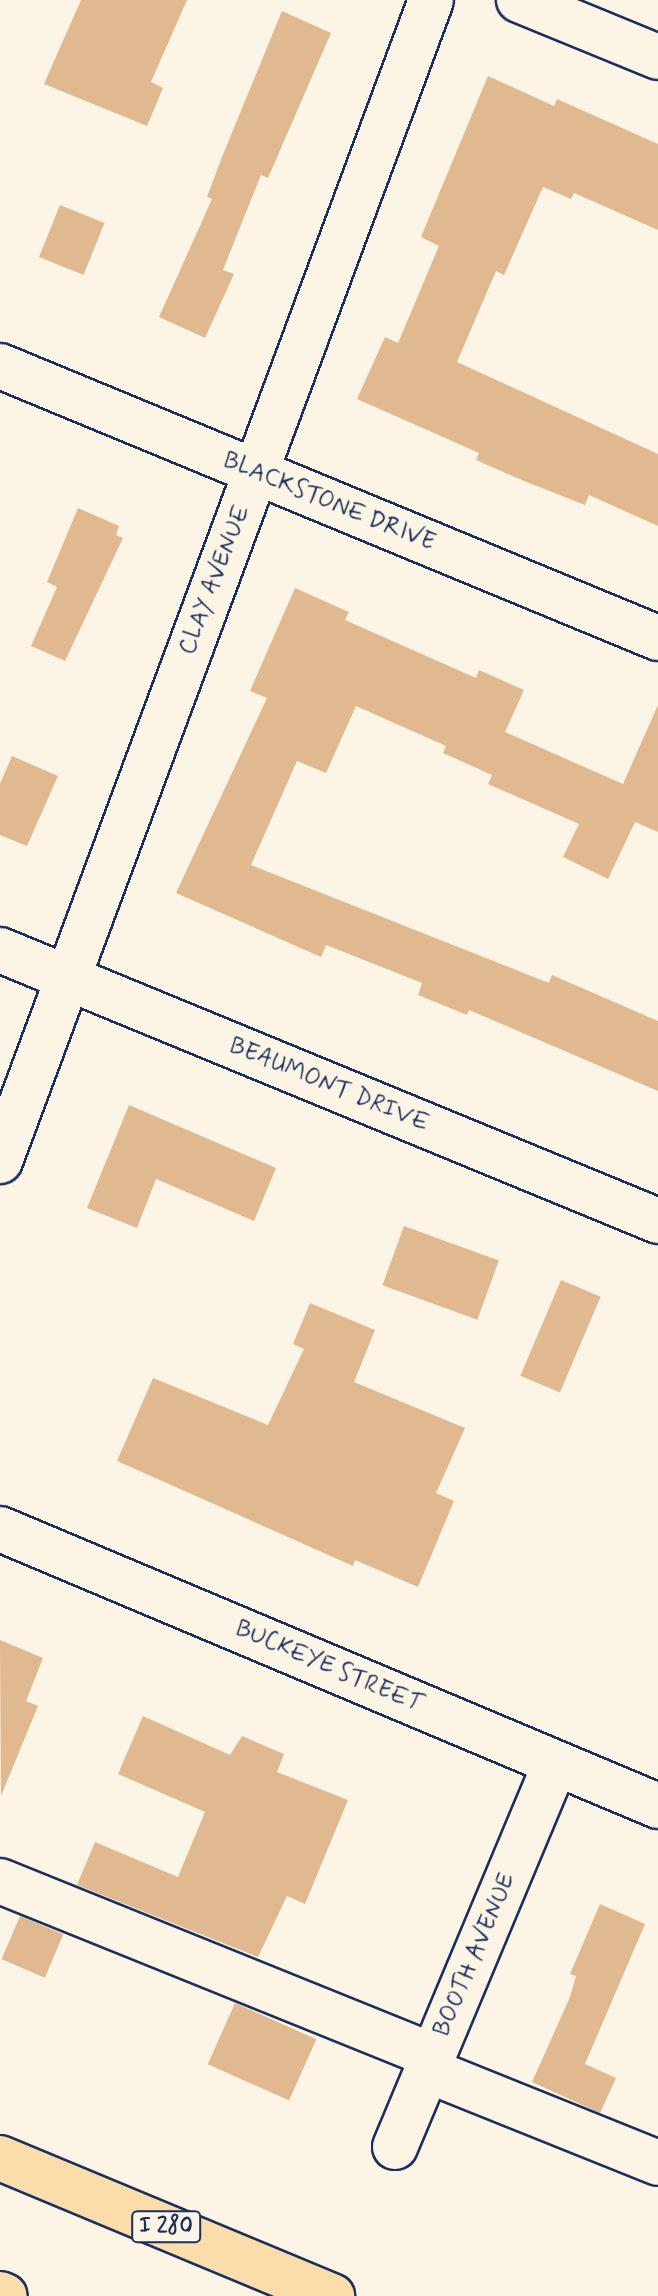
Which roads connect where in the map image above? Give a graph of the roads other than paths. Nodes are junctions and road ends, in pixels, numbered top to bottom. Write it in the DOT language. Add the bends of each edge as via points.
graph roads {
  1 [pos="431,0"];
  2 [pos="519,0"];
  3 [pos="658,57"];
  4 [pos="0,366"];
  5 [pos="255,472"];
  6 [pos="658,638"];
  7 [pos="0,950"];
  8 [pos="66,977"];
  9 [pos="0,1161"];
  10 [pos="658,1221"];
  11 [pos="0,1529"];
  12 [pos="556,1763"];
  13 [pos="658,1806"];
  14 [pos="0,1881"];
  15 [pos="430,2063"];
  16 [pos="395,2147"];
  17 [pos="0,2158"];
  18 [pos="658,2163"];
  19 [pos="332,2296"];
  1 -- 5 [label="street, CLAY AVENUE"];
  2 -- 3 [label="street"];
  4 -- 5 [label="street, BLACKSTONE DRIVE"];
  5 -- 6 [label="street, BLACKSTONE DRIVE"];
  5 -- 8 [label="street, CLAY AVENUE"];
  7 -- 8 [label="street, BEAUMONT DRIVE"];
  8 -- 9 [label="street, CLAY AVENUE"];
  8 -- 10 [label="street, BEAUMONT DRIVE"];
  11 -- 12 [label="street, BUCKEYE STREET"];
  12 -- 13 [label="street, BUCKEYE STREET"];
  12 -- 15 [label="street, BOOTH AVENUE"];
  14 -- 15 [label="street"];
  15 -- 16 [label="street, BOOTH AVENUE"];
  15 -- 18 [label="street"];
  17 -- 19 [label="highway, I 280"];
}
